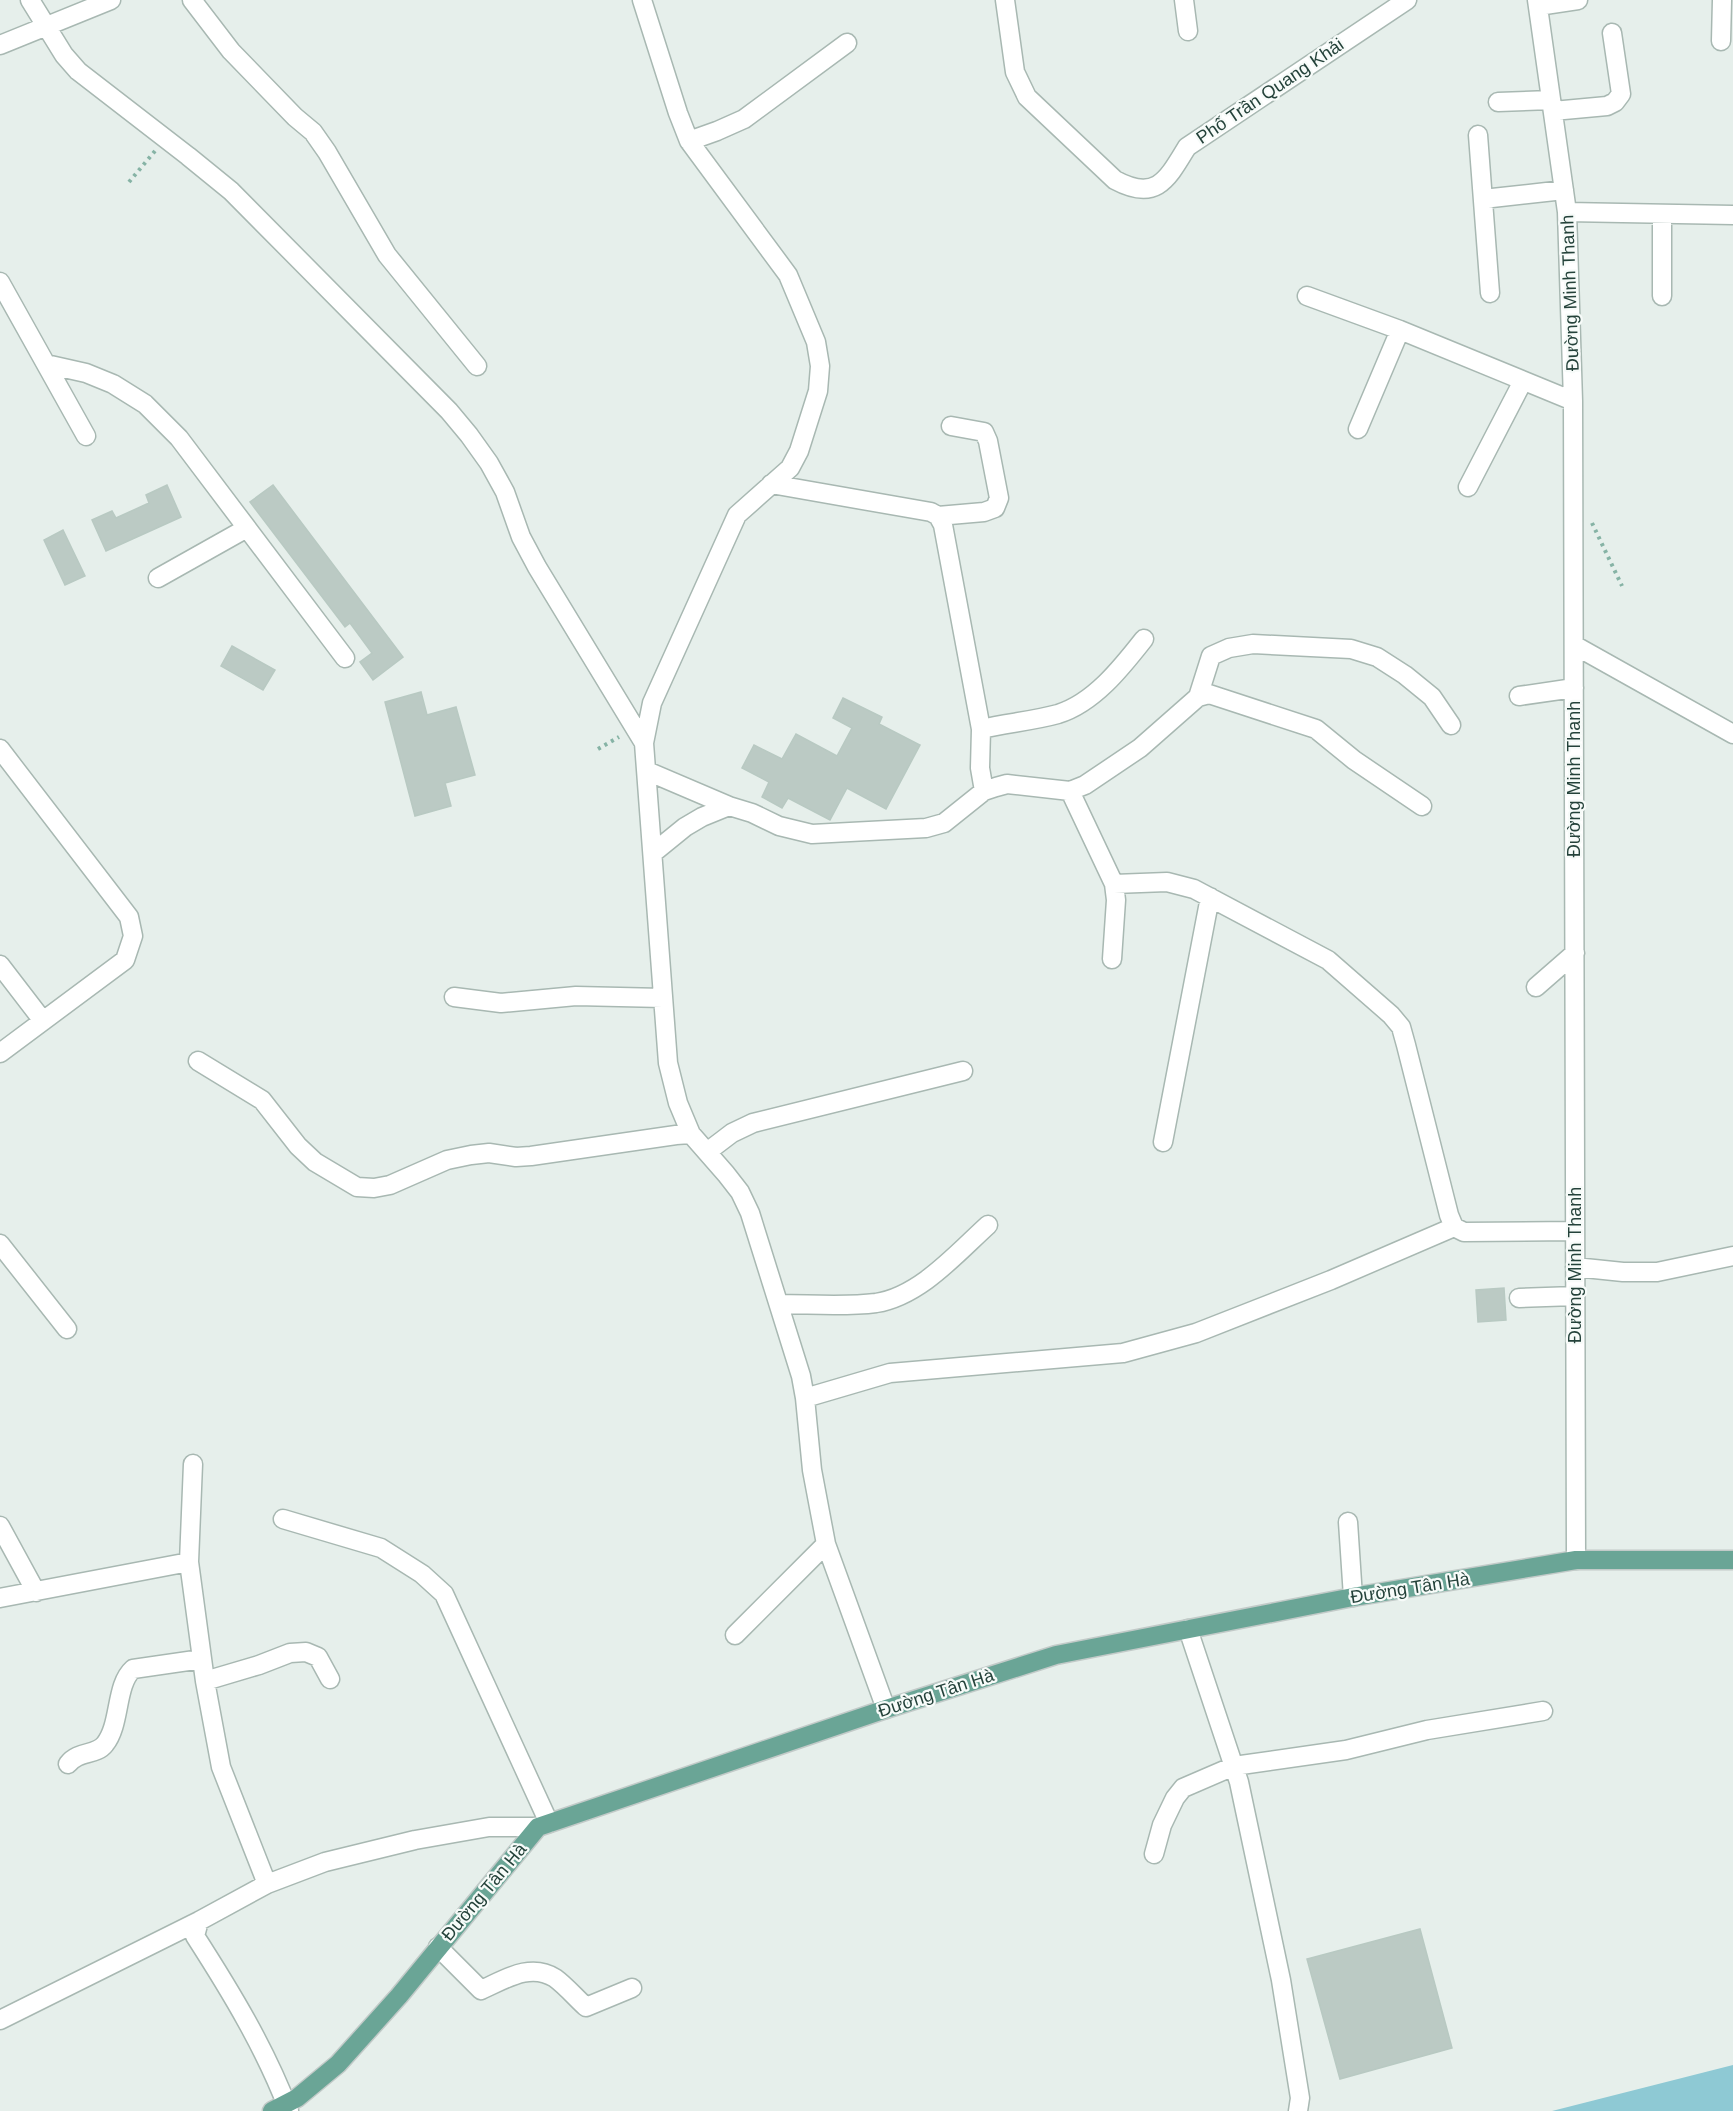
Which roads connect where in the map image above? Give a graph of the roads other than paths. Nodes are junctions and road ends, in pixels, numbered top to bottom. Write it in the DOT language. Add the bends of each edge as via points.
graph roads {
  1 [pos="30,0"];
  2 [pos="111,0"];
  3 [pos="192,0"];
  4 [pos="642,0"];
  5 [pos="1005,0"];
  6 [pos="1184,0"];
  7 [pos="1407,0"];
  8 [pos="1578,0"];
  9 [pos="1722,0"];
  10 [pos="1538,3"];
  11 [pos="45,26"];
  12 [pos="1188,31"];
  13 [pos="1612,33"];
  14 [pos="1721,41"];
  15 [pos="847,44"];
  16 [pos="0,45"];
  17 [pos="1498,102"];
  18 [pos="1552,105"];
  19 [pos="1478,135"];
  20 [pos="689,141"];
  21 [pos="1564,190"];
  22 [pos="1483,199"];
  23 [pos="1567,212"];
  24 [pos="1662,214"];
  25 [pos="1733,215"];
  26 [pos="0,282"];
  27 [pos="1490,293"];
  28 [pos="1307,296"];
  29 [pos="1662,296"];
  30 [pos="1401,330"];
  31 [pos="46,364"];
  32 [pos="477,366"];
  33 [pos="1523,381"];
  34 [pos="1573,401"];
  35 [pos="951,426"];
  36 [pos="1358,429"];
  37 [pos="86,436"];
  38 [pos="771,484"];
  39 [pos="1468,487"];
  40 [pos="938,516"];
  41 [pos="246,528"];
  42 [pos="158,578"];
  43 [pos="1144,639"];
  44 [pos="1574,645"];
  45 [pos="345,658"];
  46 [pos="1574,688"];
  47 [pos="1519,696"];
  48 [pos="1198,697"];
  49 [pos="1451,725"];
  50 [pos="981,729"];
  51 [pos="1733,734"];
  52 [pos="644,742"];
  53 [pos="0,749"];
  54 [pos="647,771"];
  55 [pos="984,791"];
  56 [pos="1070,791"];
  57 [pos="729,806"];
  58 [pos="1422,806"];
  59 [pos="653,853"];
  60 [pos="1114,884"];
  61 [pos="1210,897"];
  62 [pos="1575,953"];
  63 [pos="1112,959"];
  64 [pos="0,965"];
  65 [pos="1536,987"];
  66 [pos="454,997"];
  67 [pos="663,998"];
  68 [pos="44,1021"];
  69 [pos="0,1053"];
  70 [pos="198,1061"];
  71 [pos="963,1071"];
  72 [pos="691,1134"];
  73 [pos="1163,1142"];
  74 [pos="707,1152"];
  75 [pos="988,1225"];
  76 [pos="1454,1227"];
  77 [pos="1574,1231"];
  78 [pos="2,1251"];
  79 [pos="1733,1256"];
  80 [pos="1575,1267"];
  81 [pos="1575,1296"];
  82 [pos="1520,1298"];
  83 [pos="778,1304"];
  84 [pos="67,1329"];
  85 [pos="805,1398"];
  86 [pos="193,1464"];
  87 [pos="284,1519"];
  88 [pos="1348,1522"];
  89 [pos="0,1526"];
  90 [pos="826,1544"];
  91 [pos="1576,1560"];
  92 [pos="1733,1560"];
  93 [pos="189,1562"];
  94 [pos="36,1592"];
  95 [pos="1353,1597"];
  96 [pos="0,1598"];
  97 [pos="1188,1629"];
  98 [pos="735,1635"];
  99 [pos="202,1659"];
  100 [pos="330,1679"];
  101 [pos="205,1681"];
  102 [pos="886,1709"];
  103 [pos="1543,1711"];
  104 [pos="68,1764"];
  105 [pos="1234,1767"];
  106 [pos="544,1825"];
  107 [pos="1154,1854"];
  108 [pos="267,1884"];
  109 [pos="199,1921"];
  110 [pos="438,1947"];
  111 [pos="632,1988"];
  112 [pos="0,2020"];
  113 [pos="282,2108"];
  114 [pos="1298,2111"];
  1 -- 11 [label="street"];
  2 -- 11 [label="street"];
  3 -- 32 [label="street" via="231,51 313,132 387,255"];
  4 -- 20 [label="street"];
  5 -- 7 [label="street, Phố Trần Quang Khải" via="1015,72 1027,97 1115,180 1131,189 1145,190 1160,184 1172,172 1187,147"];
  6 -- 12 [label="street"];
  8 -- 10 [label="street"];
  9 -- 14 [label="street"];
  10 -- 18 [label="street, Đường Minh Thanh"];
  11 -- 16 [label="street"];
  11 -- 52 [label="street" via="78,71 231,191 449,411 489,463 537,567"];
  13 -- 18 [label="street" via="1621,94 1615,102 1607,106"];
  15 -- 20 [label="street" via="744,119"];
  17 -- 18 [label="street"];
  18 -- 21 [label="street, Đường Minh Thanh"];
  19 -- 22 [label="street"];
  20 -- 38 [label="street" via="788,274 816,342 820,366 812,411 790,468"];
  21 -- 22 [label="street"];
  21 -- 23 [label="street, Đường Minh Thanh"];
  22 -- 27 [label="street"];
  23 -- 24 [label="street"];
  23 -- 34 [label="street, Đường Minh Thanh"];
  24 -- 25 [label="street"];
  24 -- 29 [label="street"];
  26 -- 31 [label="street"];
  28 -- 30 [label="street"];
  30 -- 33 [label="street"];
  30 -- 36 [label="street"];
  31 -- 37 [label="street"];
  31 -- 41 [label="street" via="86,373 145,404 179,438"];
  33 -- 34 [label="street"];
  33 -- 39 [label="street"];
  34 -- 44 [label="street, Đường Minh Thanh"];
  35 -- 40 [label="street" via="984,432 999,498 995,508 984,512"];
  38 -- 40 [label="street"];
  38 -- 52 [label="street" via="737,515 728,533 652,703"];
  40 -- 50 [label="street" via="943,525"];
  41 -- 42 [label="street"];
  41 -- 45 [label="street"];
  43 -- 50 [label="street" via="1102,687 1072,708"];
  44 -- 46 [label="street, Đường Minh Thanh"];
  44 -- 51 [label="street"];
  46 -- 47 [label="street"];
  46 -- 62 [label="street, Đường Minh Thanh"];
  48 -- 49 [label="street" via="1211,656 1229,648 1253,644 1351,648 1377,657 1405,675 1432,697"];
  48 -- 56 [label="street" via="1140,748"];
  48 -- 58 [label="street" via="1209,694 1316,729"];
  50 -- 55 [label="street"];
  52 -- 54 [label="street"];
  53 -- 68 [label="street" via="129,917 133,936 125,960"];
  54 -- 57 [label="street"];
  54 -- 59 [label="street"];
  55 -- 56 [label="street" via="1007,784"];
  55 -- 57 [label="street" via="944,823 926,828 812,834"];
  56 -- 60 [label="street"];
  57 -- 59 [label="street" via="685,827"];
  59 -- 67 [label="street"];
  60 -- 61 [label="street" via="1167,882"];
  60 -- 63 [label="street"];
  61 -- 73 [label="street"];
  61 -- 76 [label="street" via="1328,960 1401,1027"];
  62 -- 65 [label="street"];
  62 -- 77 [label="street, Đường Minh Thanh"];
  64 -- 68 [label="street"];
  66 -- 67 [label="street" via="501,1002 576,996"];
  67 -- 72 [label="street" via="668,1063"];
  68 -- 69 [label="street"];
  70 -- 72 [label="street" via="262,1100 315,1162 357,1187 390,1185 447,1160 471,1155 531,1156"];
  71 -- 74 [label="street" via="753,1123"];
  72 -- 74 [label="street"];
  74 -- 83 [label="street" via="740,1192 750,1213"];
  75 -- 83 [label="street" via="920,1284 900,1295 877,1303"];
  76 -- 77 [label="street" via="1464,1232"];
  76 -- 85 [label="street" via="1196,1333 1124,1353 890,1373"];
  77 -- 80 [label="street, Đường Minh Thanh"];
  78 -- 84 [label="street"];
  79 -- 80 [label="street" via="1657,1272"];
  80 -- 81 [label="street, Đường Minh Thanh"];
  81 -- 82 [label="street"];
  81 -- 91 [label="street, Đường Minh Thanh"];
  83 -- 85 [label="street"];
  85 -- 90 [label="street" via="812,1470"];
  86 -- 93 [label="street"];
  87 -- 106 [label="street" via="381,1548 422,1574 444,1594"];
  88 -- 95 [label="street"];
  89 -- 94 [label="street"];
  90 -- 98 [label="street"];
  90 -- 102 [label="street"];
  91 -- 92 [label="main road, Đường Tân Hà"];
  91 -- 95 [label="main road, Đường Tân Hà"];
  93 -- 94 [label="street"];
  93 -- 99 [label="street"];
  94 -- 96 [label="street"];
  95 -- 97 [label="main road, Đường Tân Hà"];
  97 -- 102 [label="main road, Đường Tân Hà" via="1056,1654"];
  97 -- 105 [label="street"];
  99 -- 101 [label="street"];
  99 -- 104 [label="street" via="134,1669 125,1679 106,1744 74,1757"];
  100 -- 101 [label="street" via="318,1657 306,1652 290,1653"];
  101 -- 108 [label="street" via="221,1767"];
  102 -- 106 [label="main road, Đường Tân Hà"];
  103 -- 105 [label="street" via="1427,1730 1346,1750"];
  105 -- 107 [label="street" via="1183,1788 1162,1825"];
  105 -- 114 [label="street" via="1281,1980 1300,2098"];
  106 -- 108 [label="street" via="489,1827 415,1840 325,1862"];
  106 -- 110 [label="main road, Đường Tân Hà"];
  108 -- 109 [label="street"];
  109 -- 112 [label="street"];
  109 -- 113 [label="street" via="195,1936 239,2004 270,2065"];
  110 -- 111 [label="street" via="481,1990 525,1971 554,1977 586,2007"];
  110 -- 113 [label="main road, Đường Tân Hà" via="338,2064"];
}
